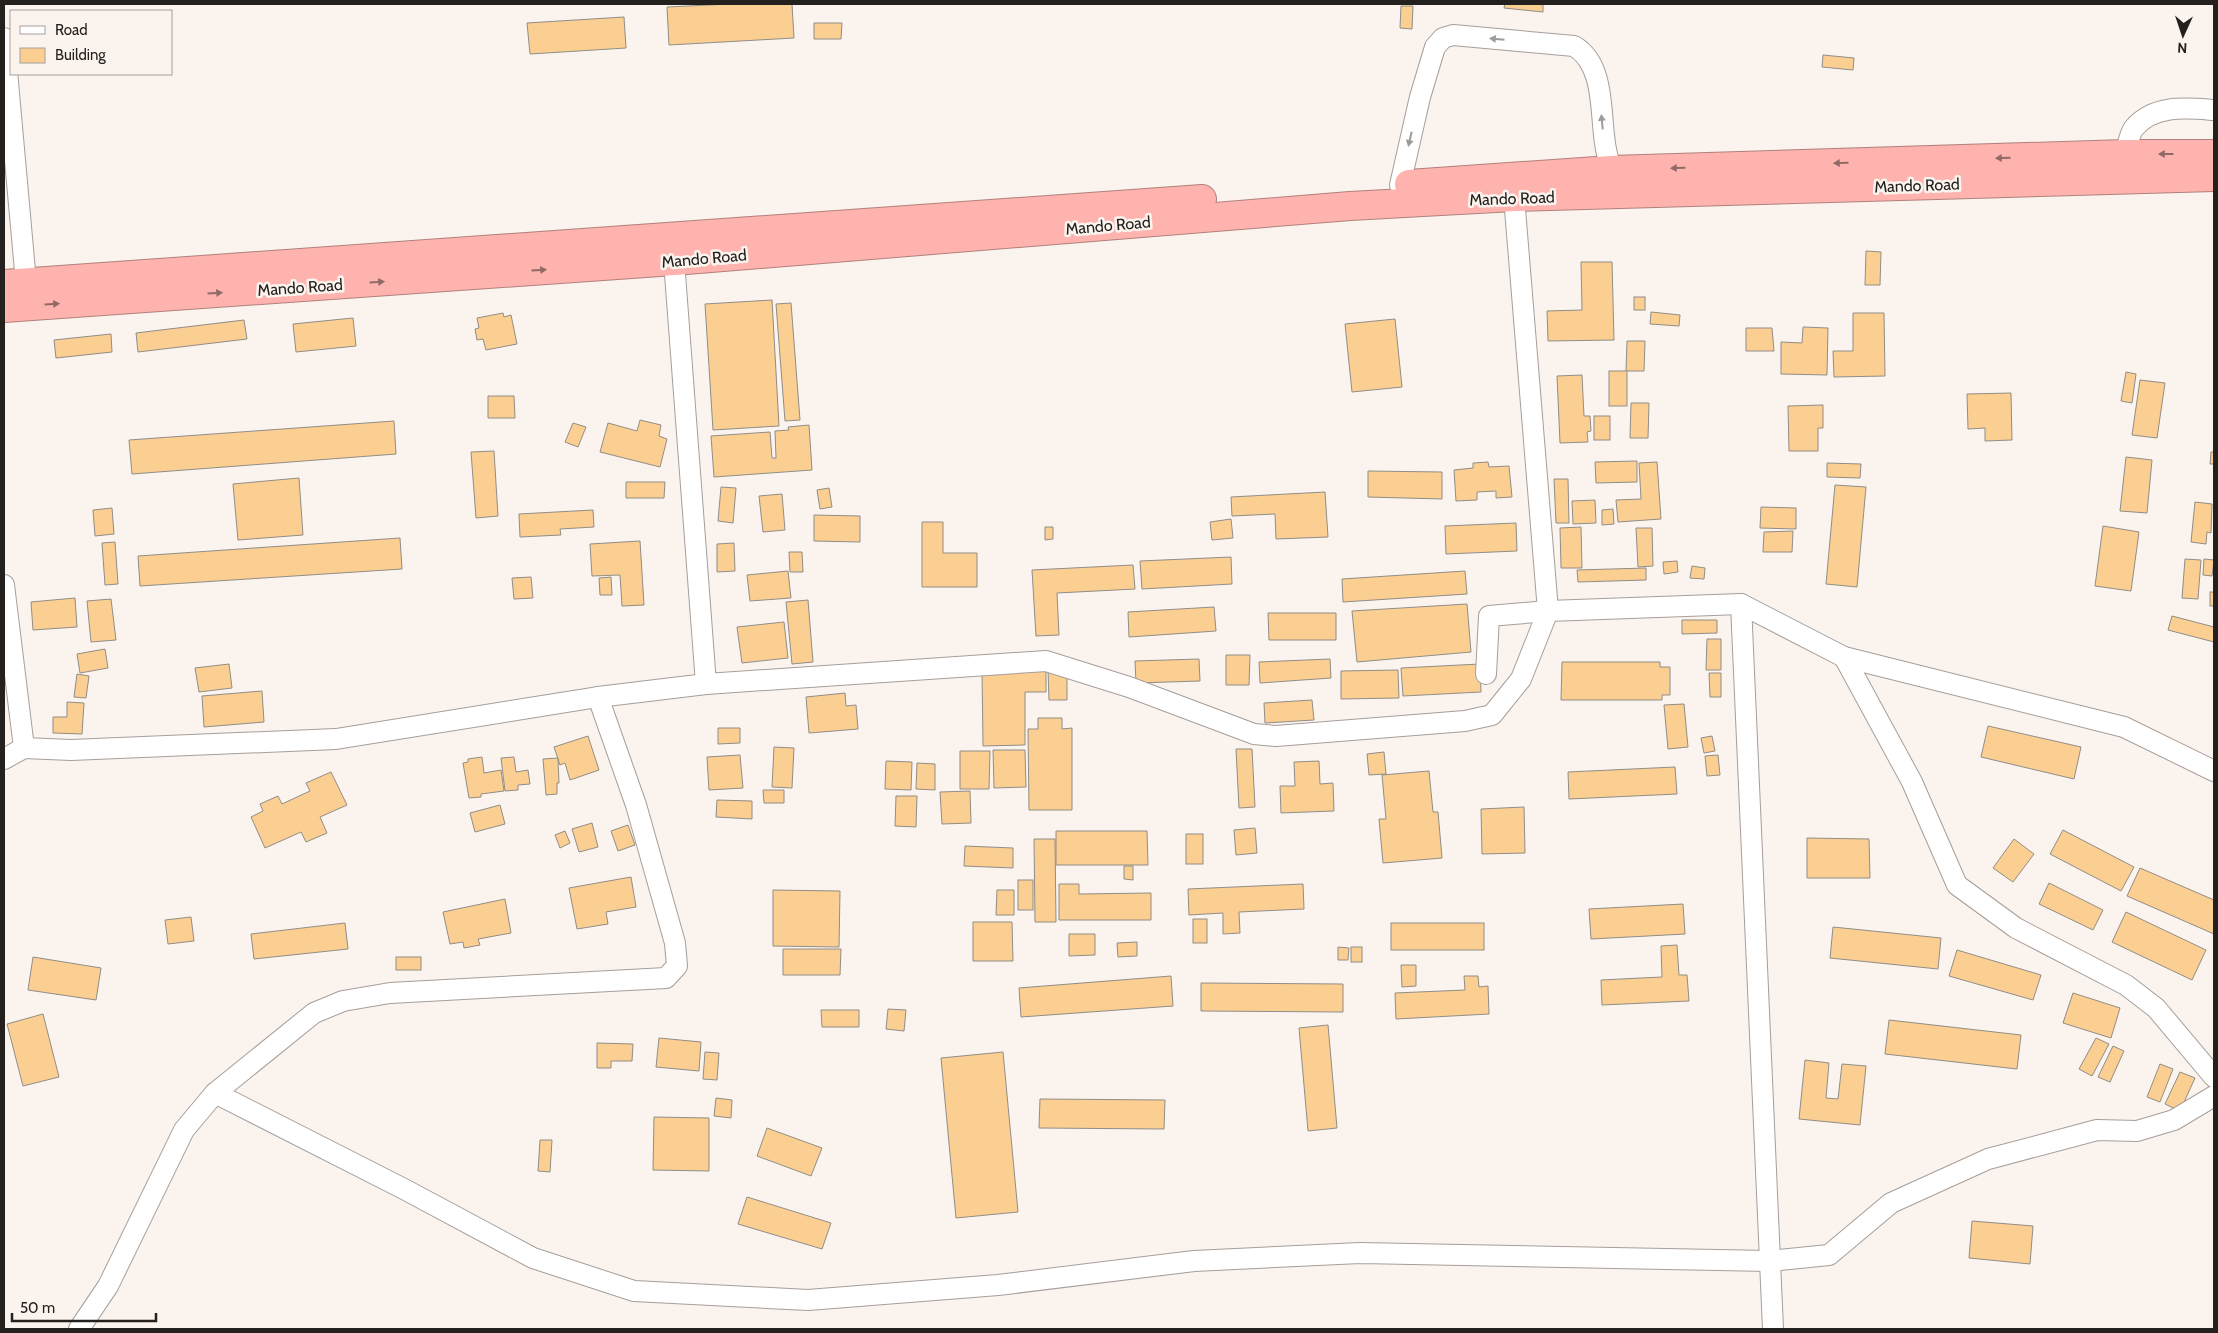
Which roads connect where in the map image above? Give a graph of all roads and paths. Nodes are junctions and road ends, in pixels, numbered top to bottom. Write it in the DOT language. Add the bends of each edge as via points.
graph roads {
  1 [pos="4,38"];
  2 [pos="2214,110"];
  3 [pos="2125,154"];
  4 [pos="2214,154"];
  5 [pos="1611,170"];
  6 [pos="2214,177"];
  7 [pos="1400,185"];
  8 [pos="1514,197"];
  9 [pos="674,261"];
  10 [pos="15,283"];
  11 [pos="4,308"];
  12 [pos="4,585"];
  13 [pos="1741,604"];
  14 [pos="1548,611"];
  15 [pos="1844,657"];
  16 [pos="1486,674"];
  17 [pos="706,684"];
  18 [pos="598,697"];
  19 [pos="24,748"];
  20 [pos="4,759"];
  21 [pos="2214,771"];
  22 [pos="2214,1077"];
  23 [pos="214,1093"];
  24 [pos="2214,1096"];
  25 [pos="1769,1261"];
  26 [pos="79,1329"];
  27 [pos="1773,1329"];
  1 -- 10 [label="street"];
  2 -- 3 [label="street" via="2178,108 2151,115 2134,129"];
  4 -- 3 [label="highway, Mando Road, one-way"];
  3 -- 5 [label="highway, Mando Road, one-way"];
  5 -- 7 [label="highway, Mando Road"];
  5 -- 7 [label="street, one-way" via="1599,90 1586,54 1574,46 1452,35 1443,38 1435,47"];
  6 -- 8 [label="highway, Mando Road"];
  7 -- 10 [label="highway, Mando Road"];
  8 -- 9 [label="highway, Mando Road" via="1350,206"];
  8 -- 14 [label="street"];
  11 -- 9 [label="highway, Mando Road, one-way"];
  9 -- 17 [label="street"];
  12 -- 19 [label="street"];
  13 -- 14 [label="street"];
  13 -- 15 [label="street"];
  13 -- 25 [label="street"];
  14 -- 16 [label="street" via="1489,616"];
  14 -- 17 [label="street" via="1521,679 1492,715 1465,721 1276,736 1254,734 1129,687 1046,661"];
  15 -- 21 [label="street" via="2124,727"];
  15 -- 22 [label="street" via="1912,782 1957,885 2016,928 2126,985 2156,1008"];
  17 -- 18 [label="street"];
  18 -- 19 [label="street" via="336,739 71,750"];
  18 -- 23 [label="street" via="636,805 675,942 677,966 666,978 390,993 343,1001 314,1013"];
  19 -- 20 [label="street"];
  23 -- 25 [label="street" via="533,1258 634,1291 808,1300 998,1285 1194,1261 1360,1253"];
  23 -- 26 [label="street" via="184,1130 108,1286"];
  24 -- 25 [label="street" via="2174,1120 2137,1131 2097,1130 1988,1159 1891,1203 1829,1255"];
  25 -- 27 [label="street"];
}
